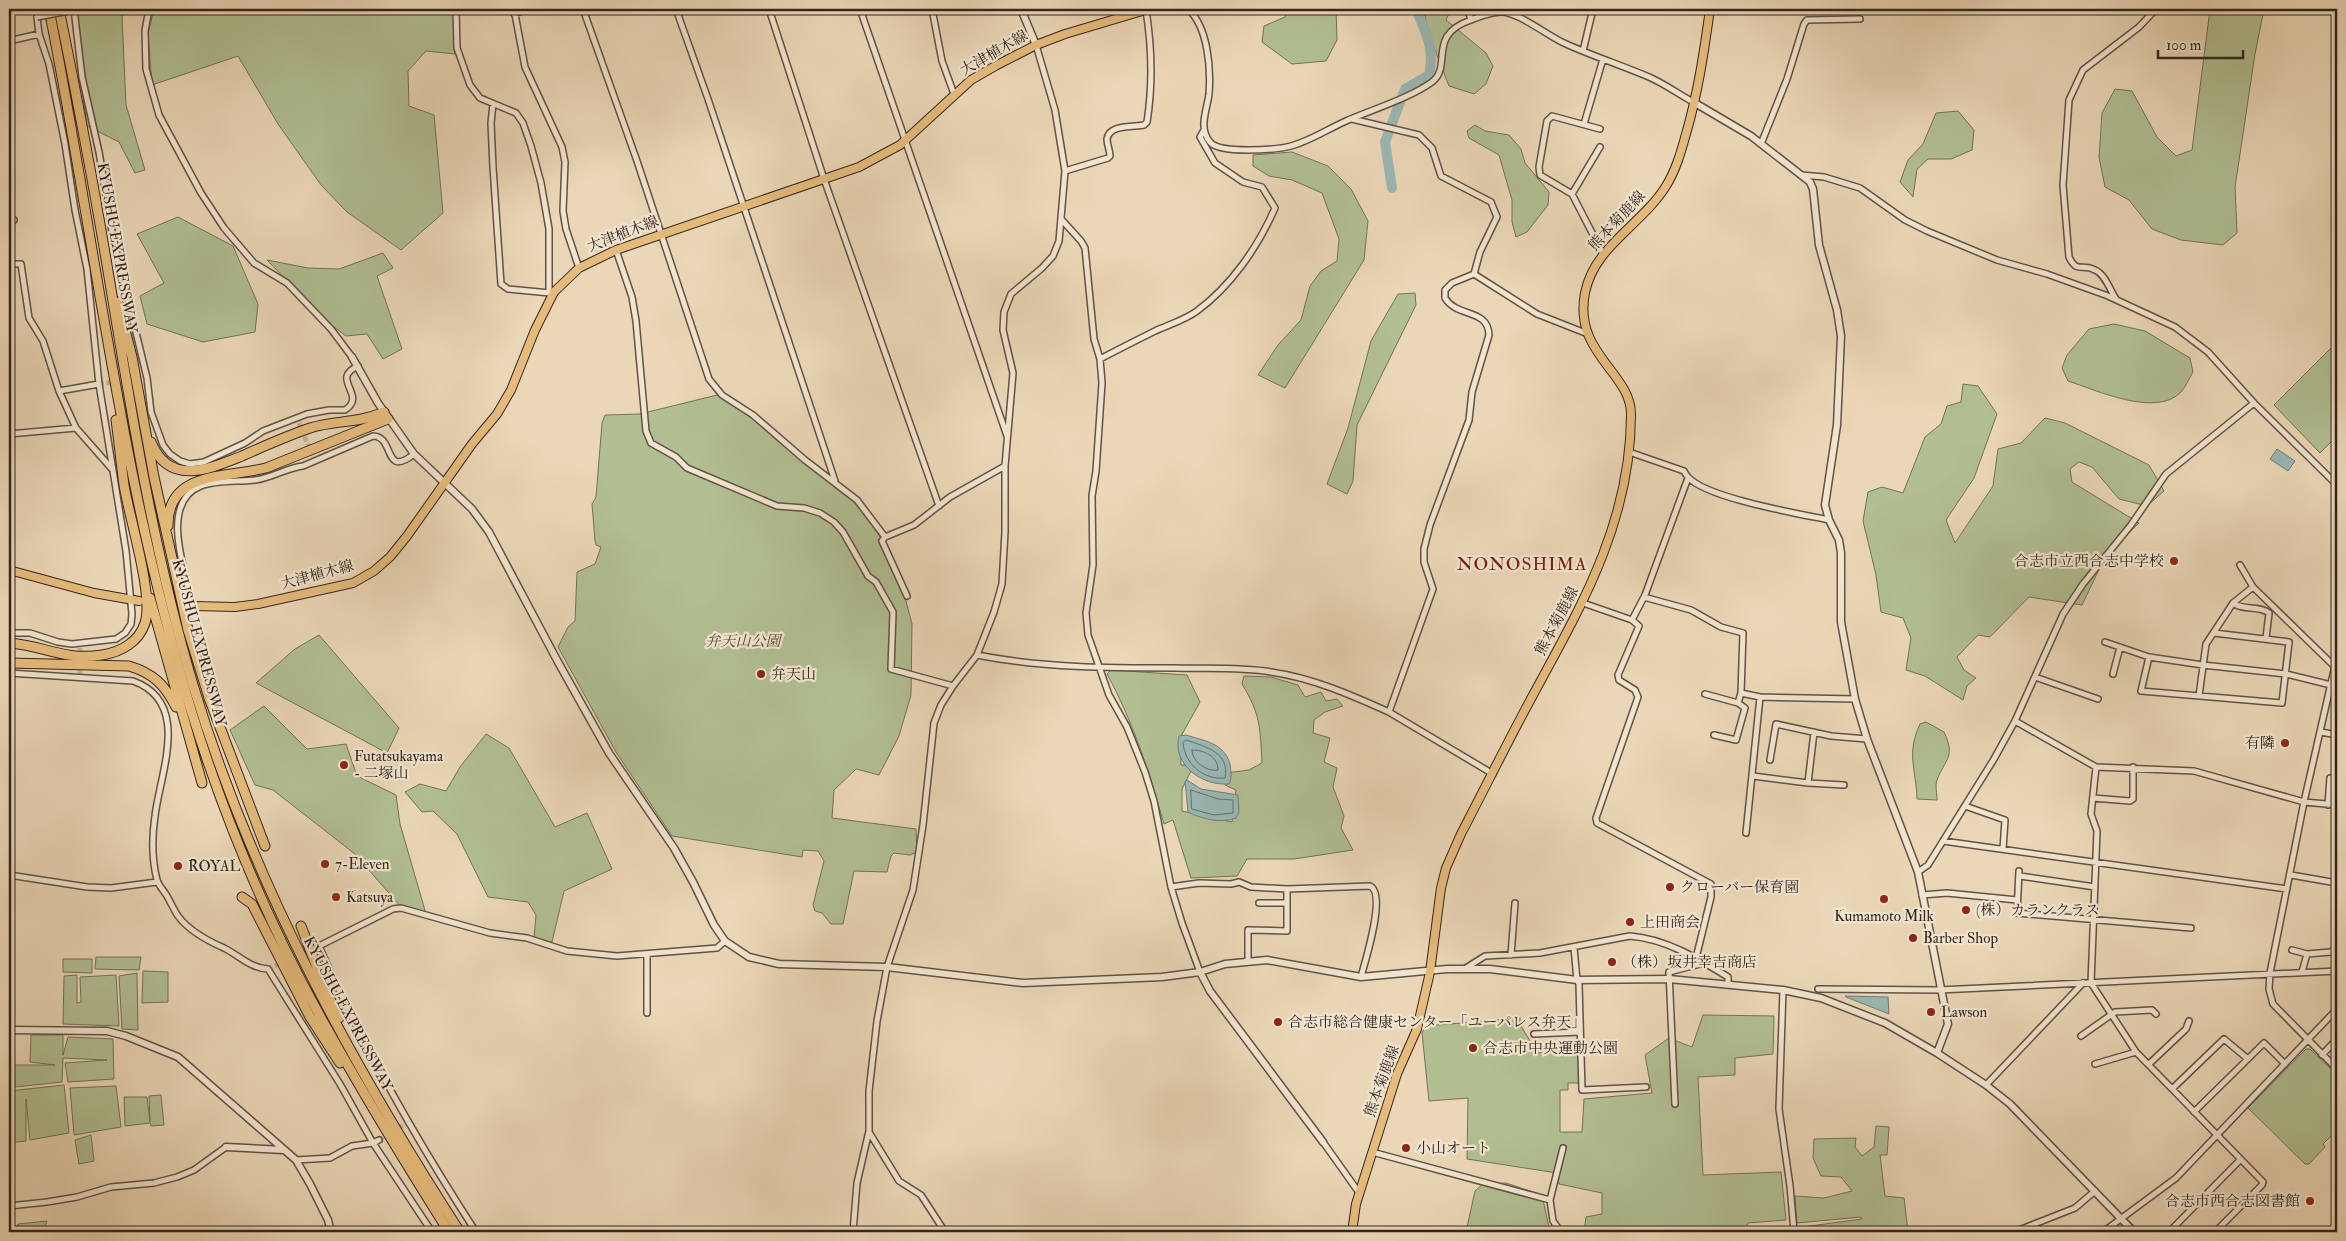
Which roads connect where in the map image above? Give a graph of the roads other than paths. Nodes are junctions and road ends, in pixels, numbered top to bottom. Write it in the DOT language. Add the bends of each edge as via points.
graph roads {
  1 [pos="49,9"];
  2 [pos="59,9"];
  3 [pos="149,9"];
  4 [pos="456,9"];
  5 [pos="528,9"];
  6 [pos="583,9"];
  7 [pos="676,9"];
  8 [pos="769,9"];
  9 [pos="860,9"];
  10 [pos="932,9"];
  11 [pos="1021,9"];
  12 [pos="1148,9"];
  13 [pos="1188,9"];
  14 [pos="1467,9"];
  15 [pos="1593,9"];
  16 [pos="1710,9"];
  17 [pos="2156,9"];
  18 [pos="74,10"];
  19 [pos="514,11"];
  20 [pos="1860,19"];
  21 [pos="1471,20"];
  22 [pos="39,34"];
  23 [pos="9,41"];
  24 [pos="1036,44"];
  25 [pos="1583,51"];
  26 [pos="1603,59"];
  27 [pos="954,94"];
  28 [pos="1695,103"];
  29 [pos="493,104"];
  30 [pos="1352,119"];
  31 [pos="1584,124"];
  32 [pos="1600,129"];
  33 [pos="1204,130"];
  34 [pos="905,140"];
  35 [pos="1760,144"];
  36 [pos="1600,147"];
  37 [pos="1065,171"];
  38 [pos="1801,175"];
  39 [pos="824,179"];
  40 [pos="1572,194"];
  41 [pos="744,206"];
  42 [pos="1061,219"];
  43 [pos="660,234"];
  44 [pos="616,250"];
  45 [pos="1603,254"];
  46 [pos="105,257"];
  47 [pos="9,264"];
  48 [pos="579,268"];
  49 [pos="1474,274"];
  50 [pos="551,293"];
  51 [pos="2116,299"];
  52 [pos="105,325"];
  53 [pos="1588,334"];
  54 [pos="352,357"];
  55 [pos="1100,359"];
  56 [pos="358,366"];
  57 [pos="99,384"];
  58 [pos="59,391"];
  59 [pos="2254,403"];
  60 [pos="142,408"];
  61 [pos="386,416"];
  62 [pos="76,428"];
  63 [pos="9,434"];
  64 [pos="1007,436"];
  65 [pos="1629,452"];
  66 [pos="414,454"];
  67 [pos="1005,466"];
  68 [pos="112,469"];
  69 [pos="1688,478"];
  70 [pos="835,481"];
  71 [pos="443,483"];
  72 [pos="2337,485"];
  73 [pos="938,506"];
  74 [pos="1829,520"];
  75 [pos="885,537"];
  76 [pos="140,560"];
  77 [pos="2240,565"];
  78 [pos="9,570"];
  79 [pos="176,578"];
  80 [pos="2253,587"];
  81 [pos="907,596"];
  82 [pos="1644,597"];
  83 [pos="131,600"];
  84 [pos="139,601"];
  85 [pos="2233,602"];
  86 [pos="1583,603"];
  87 [pos="193,606"];
  88 [pos="1632,620"];
  89 [pos="9,633"];
  90 [pos="2214,633"];
  91 [pos="2266,638"];
  92 [pos="2105,642"];
  93 [pos="9,643"];
  94 [pos="2120,647"];
  95 [pos="977,655"];
  96 [pos="2149,657"];
  97 [pos="2337,657"];
  98 [pos="9,663"];
  99 [pos="2203,665"];
  100 [pos="2335,667"];
  101 [pos="1100,668"];
  102 [pos="9,673"];
  103 [pos="2113,674"];
  104 [pos="2286,674"];
  105 [pos="2035,677"];
  106 [pos="2331,684"];
  107 [pos="953,686"];
  108 [pos="1741,693"];
  109 [pos="1705,694"];
  110 [pos="2199,696"];
  111 [pos="1760,697"];
  112 [pos="1856,699"];
  113 [pos="2098,699"];
  114 [pos="1738,703"];
  115 [pos="1389,712"];
  116 [pos="2015,721"];
  117 [pos="185,725"];
  118 [pos="1814,732"];
  119 [pos="2321,732"];
  120 [pos="1714,735"];
  121 [pos="2337,735"];
  122 [pos="1867,739"];
  123 [pos="1770,760"];
  124 [pos="2096,767"];
  125 [pos="2133,767"];
  126 [pos="1493,774"];
  127 [pos="1753,776"];
  128 [pos="2337,778"];
  129 [pos="202,783"];
  130 [pos="1808,783"];
  131 [pos="1844,785"];
  132 [pos="2093,798"];
  133 [pos="2304,802"];
  134 [pos="2328,805"];
  135 [pos="2337,805"];
  136 [pos="1965,806"];
  137 [pos="1746,833"];
  138 [pos="1943,841"];
  139 [pos="265,846"];
  140 [pos="2003,849"];
  141 [pos="2095,862"];
  142 [pos="1918,872"];
  143 [pos="9,875"];
  144 [pos="2291,875"];
  145 [pos="157,882"];
  146 [pos="2337,883"];
  147 [pos="1171,887"];
  148 [pos="2094,887"];
  149 [pos="1287,889"];
  150 [pos="2287,889"];
  151 [pos="1922,895"];
  152 [pos="242,897"];
  153 [pos="2017,900"];
  154 [pos="1287,903"];
  155 [pos="1514,903"];
  156 [pos="1259,904"];
  157 [pos="2093,920"];
  158 [pos="300,926"];
  159 [pos="2191,928"];
  160 [pos="725,941"];
  161 [pos="2337,947"];
  162 [pos="1574,948"];
  163 [pos="2292,950"];
  164 [pos="647,954"];
  165 [pos="2307,954"];
  166 [pos="1511,955"];
  167 [pos="1696,958"];
  168 [pos="1248,961"];
  169 [pos="1704,963"];
  170 [pos="887,967"];
  171 [pos="1466,969"];
  172 [pos="2337,971"];
  173 [pos="1200,972"];
  174 [pos="1430,972"];
  175 [pos="2302,972"];
  176 [pos="2270,973"];
  177 [pos="1361,977"];
  178 [pos="1577,980"];
  179 [pos="1669,980"];
  180 [pos="2083,983"];
  181 [pos="2091,983"];
  182 [pos="1728,984"];
  183 [pos="1818,989"];
  184 [pos="1783,990"];
  185 [pos="1939,990"];
  186 [pos="2337,1010"];
  187 [pos="647,1013"];
  188 [pos="2112,1014"];
  189 [pos="2156,1014"];
  190 [pos="2190,1021"];
  191 [pos="9,1030"];
  192 [pos="1579,1032"];
  193 [pos="1534,1034"];
  194 [pos="2081,1036"];
  195 [pos="2337,1039"];
  196 [pos="2308,1041"];
  197 [pos="2136,1052"];
  198 [pos="1937,1053"];
  199 [pos="2322,1054"];
  200 [pos="2248,1059"];
  201 [pos="2095,1064"];
  202 [pos="2148,1064"];
  203 [pos="2285,1064"];
  204 [pos="2337,1069"];
  205 [pos="1986,1085"];
  206 [pos="1646,1087"];
  207 [pos="2172,1089"];
  208 [pos="377,1098"];
  209 [pos="1676,1104"];
  210 [pos="2194,1112"];
  211 [pos="869,1131"];
  212 [pos="2215,1135"];
  213 [pos="379,1140"];
  214 [pos="1323,1142"];
  215 [pos="373,1143"];
  216 [pos="226,1147"];
  217 [pos="1563,1148"];
  218 [pos="284,1150"];
  219 [pos="1372,1152"];
  220 [pos="296,1160"];
  221 [pos="404,1160"];
  222 [pos="2240,1160"];
  223 [pos="2095,1191"];
  224 [pos="1360,1194"];
  225 [pos="1550,1200"];
  226 [pos="9,1206"];
  227 [pos="2121,1218"];
  228 [pos="331,1232"];
  229 [pos="432,1232"];
  230 [pos="449,1232"];
  231 [pos="460,1232"];
  232 [pos="476,1232"];
  233 [pos="853,1232"];
  234 [pos="945,1232"];
  235 [pos="1352,1232"];
  236 [pos="1561,1232"];
  237 [pos="1794,1232"];
  238 [pos="2014,1232"];
  239 [pos="2103,1232"];
  240 [pos="2134,1232"];
  241 [pos="2169,1232"];
  242 [pos="2215,1232"];
  1 -- 52 [label="highway, KYUSHU EXPRESSWAY"];
  2 -- 46 [label="highway, KYUSHU EXPRESSWAY"];
  3 -- 54 [label="street" via="145,31 146,69 159,115 201,193 224,228 254,263 287,284 331,329"];
  4 -- 29 [label="street" via="460,60 476,95"];
  5 -- 19 [label="street"];
  6 -- 43 [label="street"];
  7 -- 41 [label="street"];
  8 -- 39 [label="street"];
  9 -- 34 [label="street"];
  10 -- 27 [label="street" via="942,61"];
  11 -- 24 [label="street"];
  12 -- 24 [label="main road, 大津植木線"];
  12 -- 37 [label="street" via="1152,69 1147,122 1112,131 1107,139 1108,158"];
  13 -- 33 [label="street" via="1200,25 1207,58 1209,94"];
  14 -- 21 [label="street"];
  15 -- 25 [label="street"];
  16 -- 28 [label="main road, 熊本菊鹿線"];
  17 -- 51 [label="street" via="2083,70 2069,100 2063,185 2069,257 2077,268 2092,269 2101,274"];
  18 -- 22 [label="street, bridge" via="37,17"];
  18 -- 56 [label="street" via="82,77 113,237 147,378 151,412 163,445 170,454 190,464 204,462 263,431 297,421 307,414 348,408 353,395 347,384 347,375"];
  19 -- 48 [label="street" via="525,67 562,147 565,162 563,211"];
  20 -- 35 [label="street" via="1807,20"];
  21 -- 25 [label="street" via="1499,12 1511,14"];
  21 -- 30 [label="street" via="1455,26 1449,33 1436,78"];
  22 -- 23 [label="street"];
  22 -- 57 [label="street" via="49,64 66,144 87,269"];
  24 -- 27 [label="main road, 大津植木線" via="971,80"];
  24 -- 37 [label="street" via="1055,110"];
  25 -- 26 [label="street"];
  26 -- 28 [label="street" via="1651,78"];
  26 -- 31 [label="street"];
  27 -- 34 [label="main road, 大津植木線"];
  28 -- 35 [label="street" via="1738,127"];
  28 -- 45 [label="main road, 熊本菊鹿線" via="1681,151 1666,186"];
  29 -- 50 [label="street" via="516,113 530,146 549,229"];
  29 -- 50 [label="street" via="491,122 501,284 508,289"];
  30 -- 33 [label="street" via="1290,147 1265,149 1218,148 1210,142"];
  30 -- 49 [label="street" via="1419,135 1432,148 1441,176 1491,202 1497,217 1480,252"];
  31 -- 32 [label="street"];
  31 -- 40 [label="street" via="1550,117 1540,158 1542,177"];
  33 -- 55 [label="street" via="1200,138 1215,163 1243,182 1266,190 1275,208 1270,221 1241,266 1218,293 1195,312"];
  34 -- 39 [label="main road, 大津植木線" via="860,167"];
  34 -- 64 [label="street"];
  35 -- 38 [label="street"];
  36 -- 40 [label="street"];
  37 -- 42 [label="street"];
  38 -- 51 [label="street" via="1824,177 1860,188 1905,220 1927,231 1997,260"];
  38 -- 74 [label="street" via="1813,189 1820,245 1841,331 1836,425 1825,505"];
  39 -- 41 [label="main road, 大津植木線"];
  39 -- 73 [label="street"];
  40 -- 45 [label="street"];
  41 -- 43 [label="main road, 大津植木線"];
  41 -- 70 [label="street"];
  42 -- 55 [label="street" via="1085,248 1094,339"];
  42 -- 64 [label="street" via="1053,256 1017,287 1004,312 1003,330 1013,373"];
  43 -- 44 [label="main road, 大津植木線"];
  43 -- 70 [label="street" via="709,379 722,395 753,415"];
  44 -- 48 [label="main road, 大津植木線"];
  44 -- 107 [label="street" via="632,297 646,431 651,443 687,468 777,506 804,508 834,522 893,612 891,669"];
  45 -- 53 [label="main road, 熊本菊鹿線" via="1590,275 1584,294"];
  46 -- 60 [label="highway"];
  46 -- 208 [label="highway, KYUSHU EXPRESSWAY" via="144,479 166,582 194,686 232,796 267,882 323,1000"];
  47 -- 58 [label="street" via="21,264 28,318 43,341"];
  48 -- 50 [label="main road, 大津植木線"];
  49 -- 53 [label="street" via="1537,314"];
  49 -- 115 [label="street" via="1452,283 1445,290 1445,298 1453,307 1484,320 1489,325 1489,335 1472,392 1469,420 1424,549 1424,562 1433,589"];
  50 -- 71 [label="main road, 大津植木線" via="512,390"];
  51 -- 59 [label="street" via="2175,327 2194,341"];
  52 -- 76 [label="highway" via="124,485"];
  52 -- 221 [label="highway, KYUSHU EXPRESSWAY" via="151,564 171,642 214,775 251,872 286,950 324,1023"];
  53 -- 65 [label="main road, 熊本菊鹿線" via="1597,354 1624,390 1631,408"];
  54 -- 56 [label="street"];
  55 -- 101 [label="street" via="1102,411 1092,496 1093,565 1086,613 1088,635"];
  56 -- 61 [label="street"];
  57 -- 58 [label="street"];
  57 -- 68 [label="street"];
  58 -- 62 [label="street"];
  59 -- 72 [label="street"];
  59 -- 105 [label="street" via="2166,474 2063,614"];
  60 -- 61 [label="highway" via="150,440 158,455 170,466 194,472 212,468 309,428"];
  60 -- 79 [label="highway"];
  61 -- 66 [label="street"];
  61 -- 79 [label="highway" via="266,468 209,477 185,487 176,497 168,517"];
  62 -- 63 [label="street"];
  62 -- 68 [label="street"];
  64 -- 67 [label="street"];
  65 -- 69 [label="street" via="1684,471"];
  65 -- 86 [label="main road, 熊本菊鹿線" via="1613,528"];
  66 -- 71 [label="street"];
  66 -- 87 [label="street" via="402,461 394,460 388,454 386,441 380,436 373,436 265,479 200,486 182,502 176,529"];
  67 -- 73 [label="street"];
  67 -- 95 [label="street" via="1002,584"];
  68 -- 83 [label="street"];
  69 -- 74 [label="street" via="1724,496"];
  69 -- 82 [label="street"];
  70 -- 75 [label="street" via="858,500"];
  71 -- 87 [label="main road, 大津植木線" via="390,557 353,583 258,604"];
  71 -- 160 [label="street" via="472,509 489,532 609,753 674,848"];
  73 -- 75 [label="street" via="914,525"];
  74 -- 112 [label="street" via="1841,553 1841,622"];
  75 -- 81 [label="street" via="882,541"];
  76 -- 93 [label="highway" via="147,616 138,637 126,647 101,655 69,656"];
  76 -- 117 [label="highway"];
  77 -- 80 [label="street"];
  78 -- 83 [label="main road"];
  79 -- 139 [label="highway" via="199,667"];
  80 -- 85 [label="street"];
  80 -- 100 [label="street"];
  82 -- 88 [label="street"];
  82 -- 108 [label="street" via="1691,610 1724,628 1742,632"];
  83 -- 84 [label="main road"];
  83 -- 89 [label="street" via="131,624 116,639 80,646 30,633"];
  85 -- 90 [label="street"];
  85 -- 91 [label="street" via="2237,606 2264,609 2269,613"];
  86 -- 88 [label="street"];
  86 -- 126 [label="main road, 熊本菊鹿線"];
  88 -- 167 [label="street" via="1638,624 1638,629 1618,675 1619,680 1635,690 1638,697 1596,818 1602,827 1711,884 1711,897"];
  90 -- 91 [label="street"];
  90 -- 99 [label="street" via="2206,644"];
  91 -- 104 [label="street" via="2289,642"];
  92 -- 94 [label="street"];
  94 -- 96 [label="street"];
  94 -- 103 [label="street"];
  95 -- 101 [label="street" via="1019,663"];
  95 -- 107 [label="street"];
  96 -- 99 [label="street"];
  96 -- 110 [label="street" via="2141,691"];
  97 -- 100 [label="street"];
  98 -- 117 [label="highway" via="119,665 139,669 154,676 168,690"];
  99 -- 104 [label="street"];
  99 -- 110 [label="street"];
  100 -- 106 [label="street"];
  101 -- 115 [label="street" via="1272,672 1311,680"];
  101 -- 147 [label="street" via="1109,695 1127,727 1154,801"];
  102 -- 145 [label="street" via="132,680 145,685 160,704 166,718 167,751 155,814"];
  104 -- 106 [label="street"];
  104 -- 110 [label="street" via="2282,703"];
  105 -- 113 [label="street"];
  105 -- 116 [label="street"];
  106 -- 119 [label="street"];
  107 -- 170 [label="street" via="934,723 913,890"];
  108 -- 111 [label="street"];
  108 -- 114 [label="street"];
  109 -- 114 [label="street"];
  111 -- 112 [label="street"];
  111 -- 127 [label="street"];
  112 -- 122 [label="street"];
  114 -- 120 [label="street" via="1745,708 1736,740"];
  115 -- 126 [label="street"];
  116 -- 124 [label="street"];
  116 -- 136 [label="street"];
  117 -- 129 [label="highway"];
  118 -- 122 [label="street"];
  118 -- 123 [label="street" via="1776,724"];
  118 -- 130 [label="street"];
  119 -- 121 [label="street"];
  119 -- 133 [label="street"];
  122 -- 142 [label="street"];
  124 -- 125 [label="street"];
  124 -- 132 [label="street"];
  125 -- 132 [label="street" via="2133,799"];
  125 -- 133 [label="street" via="2194,772"];
  126 -- 174 [label="main road, 熊本菊鹿線" via="1446,868 1440,888"];
  127 -- 130 [label="street"];
  127 -- 137 [label="street"];
  128 -- 134 [label="street" via="2330,778"];
  130 -- 131 [label="street"];
  132 -- 141 [label="street" via="2091,814 2098,831"];
  133 -- 134 [label="street"];
  133 -- 144 [label="street"];
  134 -- 135 [label="street"];
  136 -- 138 [label="street"];
  136 -- 140 [label="street" via="2005,820"];
  138 -- 140 [label="street"];
  138 -- 142 [label="street" via="1928,864"];
  140 -- 141 [label="street"];
  141 -- 148 [label="street"];
  141 -- 150 [label="street"];
  142 -- 151 [label="street"];
  143 -- 145 [label="street" via="87,887 111,888"];
  144 -- 146 [label="street"];
  144 -- 150 [label="street"];
  145 -- 215 [label="street" via="178,917 208,942 260,969 268,969"];
  147 -- 149 [label="street" via="1239,882 1251,887"];
  147 -- 173 [label="street"];
  148 -- 153 [label="street" via="2020,874"];
  148 -- 157 [label="street"];
  149 -- 154 [label="street"];
  149 -- 177 [label="street" via="1374,888 1377,904"];
  150 -- 176 [label="street"];
  151 -- 153 [label="street" via="1947,893"];
  151 -- 185 [label="street"];
  152 -- 221 [label="highway" via="252,904 310,1017"];
  153 -- 157 [label="street" via="2017,913"];
  154 -- 156 [label="street"];
  154 -- 168 [label="street" via="1287,931 1248,930"];
  155 -- 166 [label="street"];
  157 -- 159 [label="street"];
  157 -- 181 [label="street"];
  158 -- 208 [label="highway" via="327,994"];
  160 -- 164 [label="street" via="717,948"];
  160 -- 170 [label="street" via="749,957 764,962"];
  161 -- 165 [label="street" via="2331,952"];
  162 -- 166 [label="street"];
  162 -- 167 [label="street" via="1630,936 1644,937"];
  162 -- 178 [label="street"];
  163 -- 165 [label="street"];
  164 -- 187 [label="street"];
  164 -- 232 [label="street" via="617,956 568,951 401,908 319,946 365,1046 407,1122"];
  165 -- 175 [label="street"];
  166 -- 171 [label="street" via="1485,956"];
  167 -- 169 [label="street"];
  168 -- 173 [label="street"];
  168 -- 177 [label="street" via="1291,963"];
  169 -- 179 [label="street" via="1672,970"];
  169 -- 182 [label="street" via="1728,976"];
  170 -- 173 [label="street" via="1023,983 1162,977"];
  170 -- 211 [label="street" via="873,1052"];
  171 -- 174 [label="street"];
  171 -- 178 [label="street" via="1505,970"];
  172 -- 175 [label="street"];
  173 -- 214 [label="street" via="1210,991"];
  174 -- 177 [label="street"];
  174 -- 219 [label="main road, 熊本菊鹿線" via="1416,1029 1397,1074"];
  175 -- 176 [label="street"];
  176 -- 181 [label="street"];
  176 -- 196 [label="street" via="2269,989 2273,1004"];
  178 -- 179 [label="street"];
  178 -- 192 [label="street"];
  179 -- 182 [label="street"];
  179 -- 209 [label="street"];
  180 -- 181 [label="street"];
  180 -- 185 [label="street"];
  180 -- 205 [label="street"];
  181 -- 188 [label="street"];
  182 -- 184 [label="street"];
  183 -- 185 [label="street"];
  184 -- 198 [label="street" via="1857,1010"];
  184 -- 237 [label="street" via="1779,1109"];
  185 -- 198 [label="street" via="1948,1024"];
  186 -- 196 [label="street"];
  188 -- 189 [label="street" via="2152,1010"];
  188 -- 194 [label="street"];
  188 -- 197 [label="street"];
  190 -- 202 [label="street" via="2186,1029"];
  191 -- 218 [label="street" via="107,1031 178,1058"];
  192 -- 193 [label="street"];
  192 -- 206 [label="street" via="1582,1090"];
  195 -- 199 [label="street"];
  196 -- 199 [label="street"];
  196 -- 203 [label="street"];
  197 -- 201 [label="street"];
  197 -- 202 [label="street"];
  198 -- 205 [label="street"];
  199 -- 204 [label="street"];
  200 -- 203 [label="street" via="2264,1043"];
  200 -- 207 [label="street" via="2224,1039"];
  200 -- 210 [label="street"];
  202 -- 207 [label="street"];
  203 -- 212 [label="street"];
  205 -- 223 [label="street" via="2010,1104"];
  207 -- 210 [label="street"];
  208 -- 231 [label="highway, KYUSHU EXPRESSWAY"];
  210 -- 212 [label="street"];
  211 -- 233 [label="street" via="857,1183"];
  211 -- 234 [label="street" via="899,1181 920,1195"];
  212 -- 222 [label="street"];
  212 -- 227 [label="street" via="2176,1178"];
  213 -- 215 [label="street"];
  214 -- 224 [label="street"];
  215 -- 220 [label="street" via="352,1146 330,1158"];
  215 -- 229 [label="street"];
  216 -- 218 [label="street"];
  216 -- 226 [label="street" via="194,1170 176,1177 112,1187 55,1201"];
  217 -- 225 [label="street"];
  218 -- 220 [label="street"];
  219 -- 224 [label="main road, 熊本菊鹿線"];
  219 -- 225 [label="street"];
  220 -- 228 [label="street" via="328,1220"];
  221 -- 230 [label="highway, KYUSHU EXPRESSWAY"];
  222 -- 241 [label="street"];
  222 -- 242 [label="street" via="2262,1185"];
  223 -- 227 [label="street"];
  223 -- 238 [label="street" via="2075,1208"];
  224 -- 235 [label="main road, 熊本菊鹿線"];
  225 -- 236 [label="street" via="1553,1222"];
  227 -- 239 [label="street"];
  227 -- 240 [label="street"];
}
